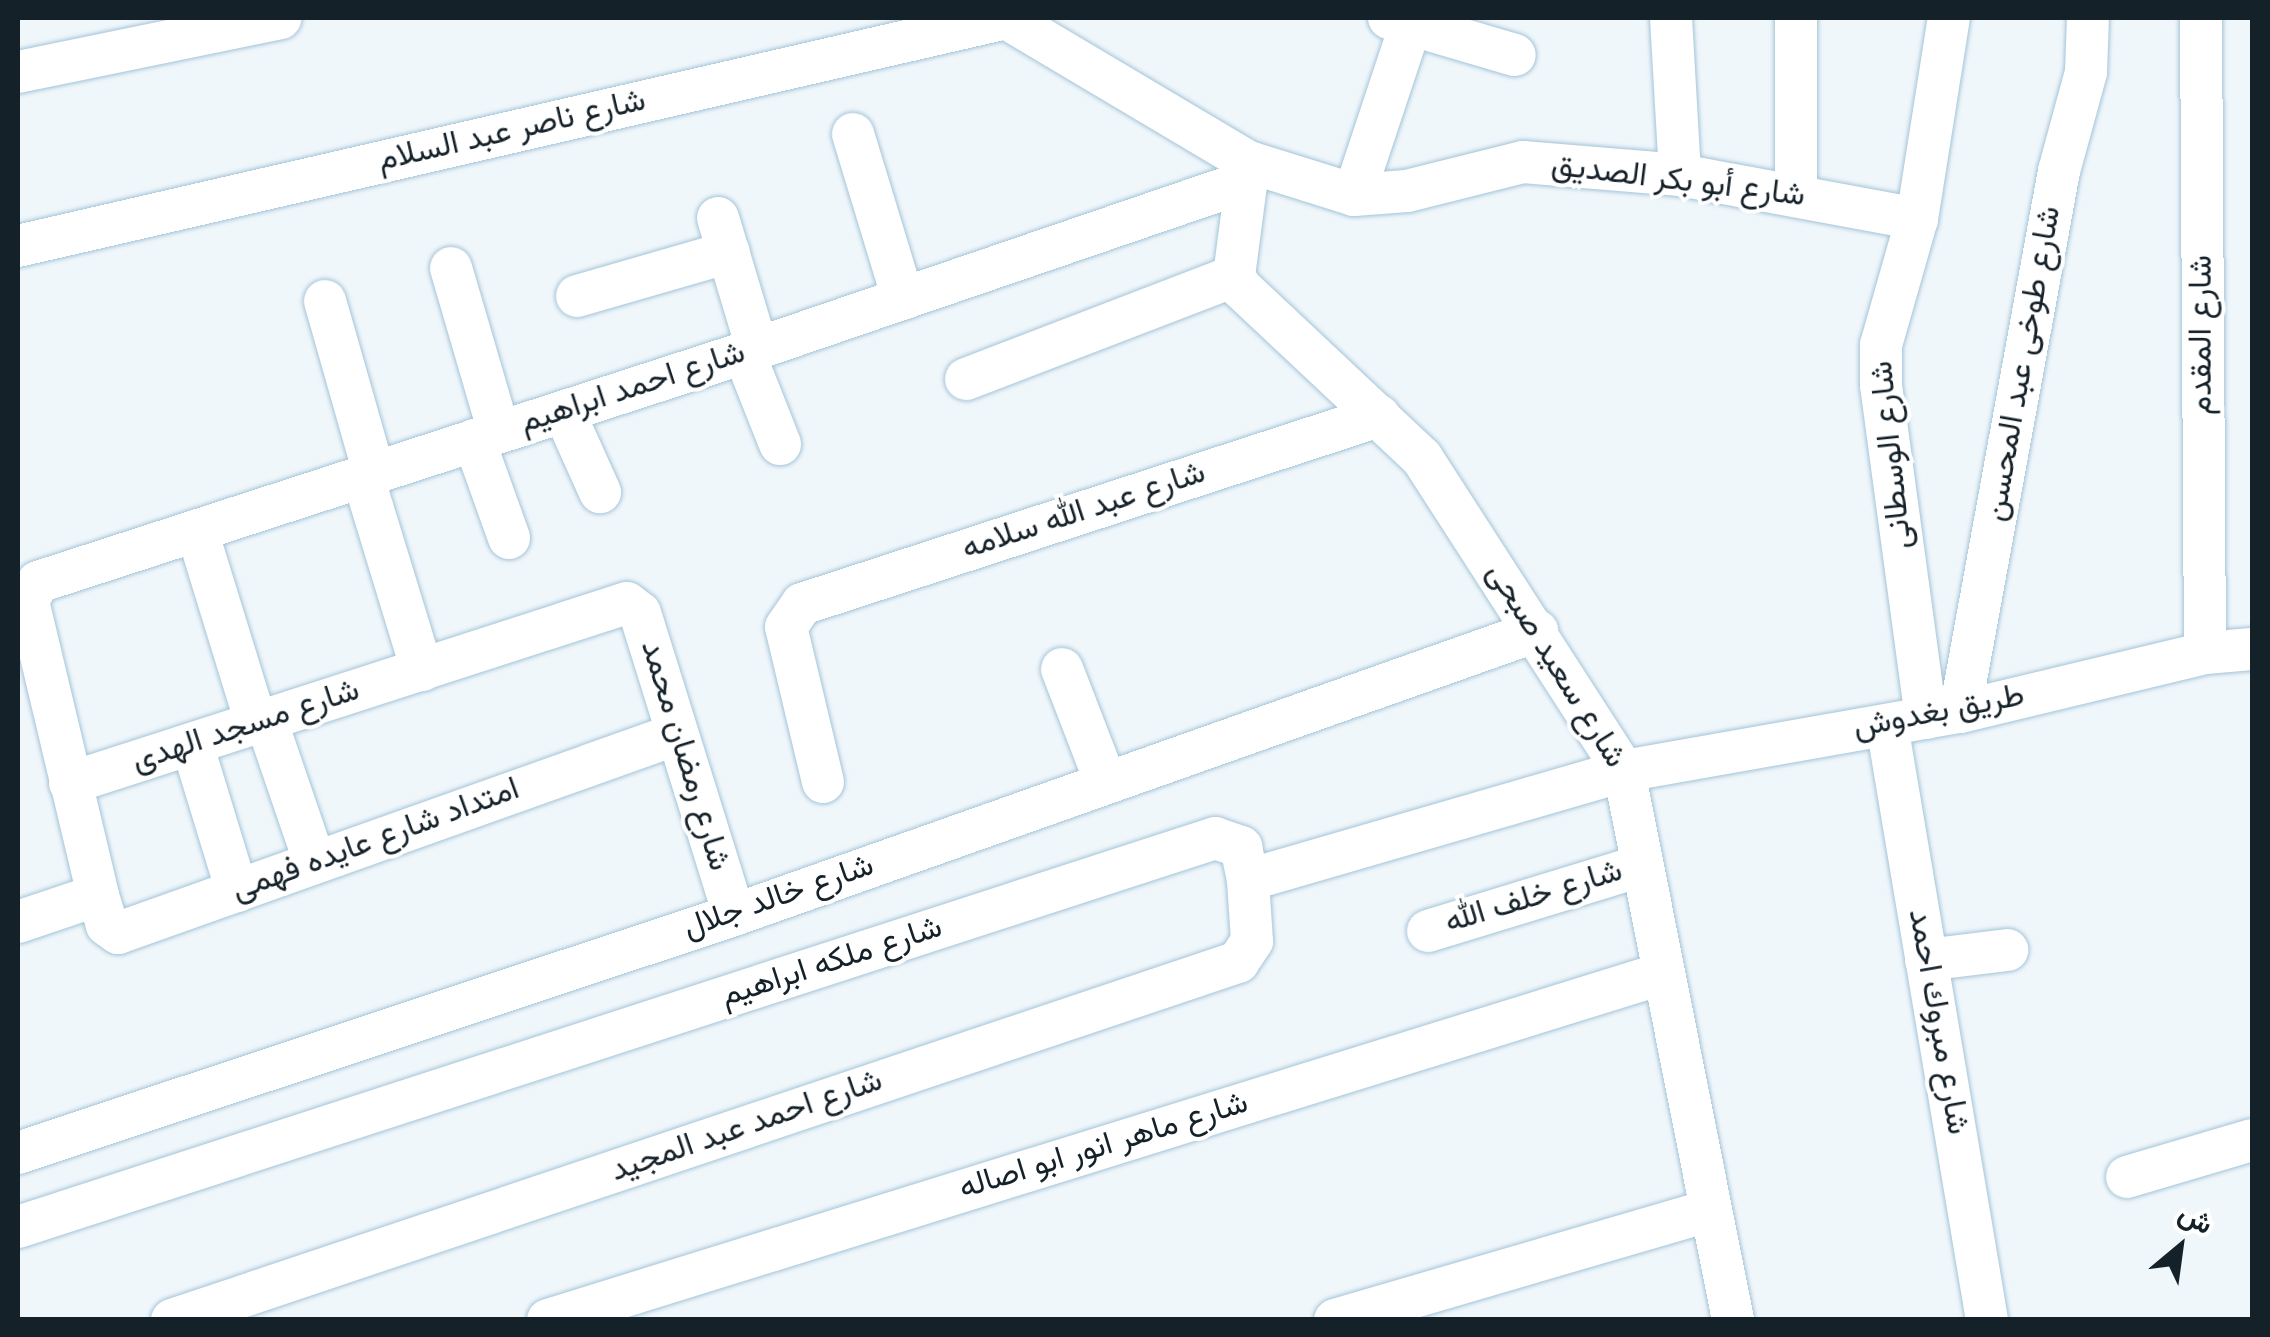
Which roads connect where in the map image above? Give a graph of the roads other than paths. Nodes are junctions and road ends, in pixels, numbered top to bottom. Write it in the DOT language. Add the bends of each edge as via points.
graph roads {
  1 [pos="1671,18"];
  2 [pos="1796,18"];
  3 [pos="1949,18"];
  4 [pos="2088,18"];
  5 [pos="2201,18"];
  6 [pos="262,20"];
  7 [pos="1404,21"];
  8 [pos="1028,23"];
  9 [pos="126,33"];
  10 [pos="1514,56"];
  11 [pos="18,72"];
  12 [pos="853,134"];
  13 [pos="1248,171"];
  14 [pos="1680,175"];
  15 [pos="1354,195"];
  16 [pos="1796,196"];
  17 [pos="1918,219"];
  18 [pos="18,246"];
  19 [pos="451,268"];
  20 [pos="1234,276"];
  21 [pos="577,296"];
  22 [pos="904,299"];
  23 [pos="325,301"];
  24 [pos="751,351"];
  25 [pos="966,379"];
  26 [pos="564,412"];
  27 [pos="1378,416"];
  28 [pos="487,436"];
  29 [pos="780,444"];
  30 [pos="369,475"];
  31 [pos="600,492"];
  32 [pos="196,530"];
  33 [pos="508,538"];
  34 [pos="627,603"];
  35 [pos="1536,631"];
  36 [pos="2252,650"];
  37 [pos="2205,653"];
  38 [pos="1062,669"];
  39 [pos="422,670"];
  40 [pos="1924,718"];
  41 [pos="261,721"];
  42 [pos="677,734"];
  43 [pos="192,744"];
  44 [pos="1624,771"];
  45 [pos="823,782"];
  46 [pos="1106,783"];
  47 [pos="70,784"];
  48 [pos="315,862"];
  49 [pos="1641,866"];
  50 [pos="1248,880"];
  51 [pos="236,891"];
  52 [pos="98,895"];
  53 [pos="734,915"];
  54 [pos="18,922"];
  55 [pos="1428,931"];
  56 [pos="2007,950"];
  57 [pos="1926,960"];
  58 [pos="1661,974"];
  59 [pos="2252,1140"];
  60 [pos="18,1153"];
  61 [pos="2128,1177"];
  62 [pos="1710,1210"];
  63 [pos="18,1227"];
  64 [pos="172,1320"];
  65 [pos="548,1320"];
  66 [pos="1335,1320"];
  67 [pos="1732,1320"];
  68 [pos="1987,1320"];
  1 -- 14 [label="street"];
  2 -- 16 [label="street"];
  3 -- 17 [label="street, شارع الوسطانى"];
  4 -- 40 [label="street, شارع طوخى عبد المحسن" via="2086,72"];
  5 -- 37 [label="street, شارع المقدم"];
  6 -- 9 [label="street"];
  7 -- 10 [label="street"];
  7 -- 15 [label="street"];
  8 -- 13 [label="street, شارع أبو بكر الصديق"];
  8 -- 18 [label="street, شارع ناصر عبد السلام"];
  9 -- 11 [label="street"];
  12 -- 22 [label="street"];
  13 -- 15 [label="street, شارع أبو بكر الصديق"];
  13 -- 20 [label="street"];
  13 -- 22 [label="street, شارع احمد ابراهيم"];
  14 -- 15 [label="street, شارع أبو بكر الصديق" via="1523,162 1407,191"];
  14 -- 16 [label="street, شارع أبو بكر الصديق"];
  16 -- 17 [label="street, شارع أبو بكر الصديق"];
  17 -- 40 [label="street, شارع الوسطانى" via="1881,344 1881,384"];
  19 -- 28 [label="street"];
  20 -- 25 [label="street"];
  20 -- 27 [label="street, شارع سعيد صبحى"];
  21 -- 24 [label="street" via="724,235"];
  22 -- 24 [label="street, شارع احمد ابراهيم"];
  23 -- 30 [label="street"];
  24 -- 26 [label="street, شارع احمد ابراهيم"];
  24 -- 29 [label="street"];
  26 -- 28 [label="street, شارع احمد ابراهيم"];
  26 -- 31 [label="street"];
  27 -- 35 [label="street, شارع سعيد صبحى" via="1422,458"];
  27 -- 45 [label="street, شارع عبد الله سلامه" via="791,611 786,627"];
  28 -- 30 [label="street, شارع احمد ابراهيم"];
  28 -- 33 [label="street"];
  30 -- 32 [label="street, شارع احمد ابراهيم"];
  30 -- 39 [label="street"];
  32 -- 41 [label="street"];
  32 -- 47 [label="street, شارع احمد ابراهيم" via="38,582 28,601"];
  34 -- 39 [label="street, شارع مسجد الهدى"];
  34 -- 42 [label="street, شارع رمضان محمد" via="640,612"];
  35 -- 44 [label="street, شارع سعيد صبحى"];
  35 -- 46 [label="street, شارع خالد جلال"];
  36 -- 37 [label="street, طريق بغدوش"];
  37 -- 40 [label="street, طريق بغدوش"];
  38 -- 46 [label="street"];
  39 -- 41 [label="street, شارع مسجد الهدى"];
  40 -- 44 [label="street, طريق بغدوش"];
  40 -- 57 [label="street, شارع مبروك احمد"];
  41 -- 43 [label="street, شارع مسجد الهدى"];
  41 -- 48 [label="street"];
  42 -- 48 [label="street, امتداد شارع عايده فهمى"];
  42 -- 53 [label="street, شارع رمضان محمد"];
  43 -- 47 [label="street, شارع مسجد الهدى"];
  43 -- 51 [label="street"];
  44 -- 49 [label="street, شارع سعيد صبحى"];
  44 -- 50 [label="street"];
  46 -- 53 [label="street, شارع خالد جلال"];
  47 -- 52 [label="street"];
  48 -- 51 [label="street, امتداد شارع عايده فهمى"];
  49 -- 55 [label="street, شارع خلف الله"];
  49 -- 58 [label="street, شارع سعيد صبحى"];
  50 -- 63 [label="street, شارع ملكه ابراهيم" via="1241,847 1215,838"];
  50 -- 64 [label="street, شارع احمد عبد المجيد" via="1252,941 1238,962"];
  51 -- 52 [label="street, امتداد شارع عايده فهمى" via="118,933 107,925"];
  52 -- 54 [label="street"];
  53 -- 60 [label="street, شارع خالد جلال"];
  56 -- 57 [label="street"];
  57 -- 68 [label="street, شارع مبروك احمد"];
  58 -- 62 [label="street, شارع سعيد صبحى"];
  58 -- 65 [label="street, شارع ماهر انور ابو اصاله"];
  59 -- 61 [label="street"];
  62 -- 66 [label="street"];
  62 -- 67 [label="street, شارع سعيد صبحى"];
}
